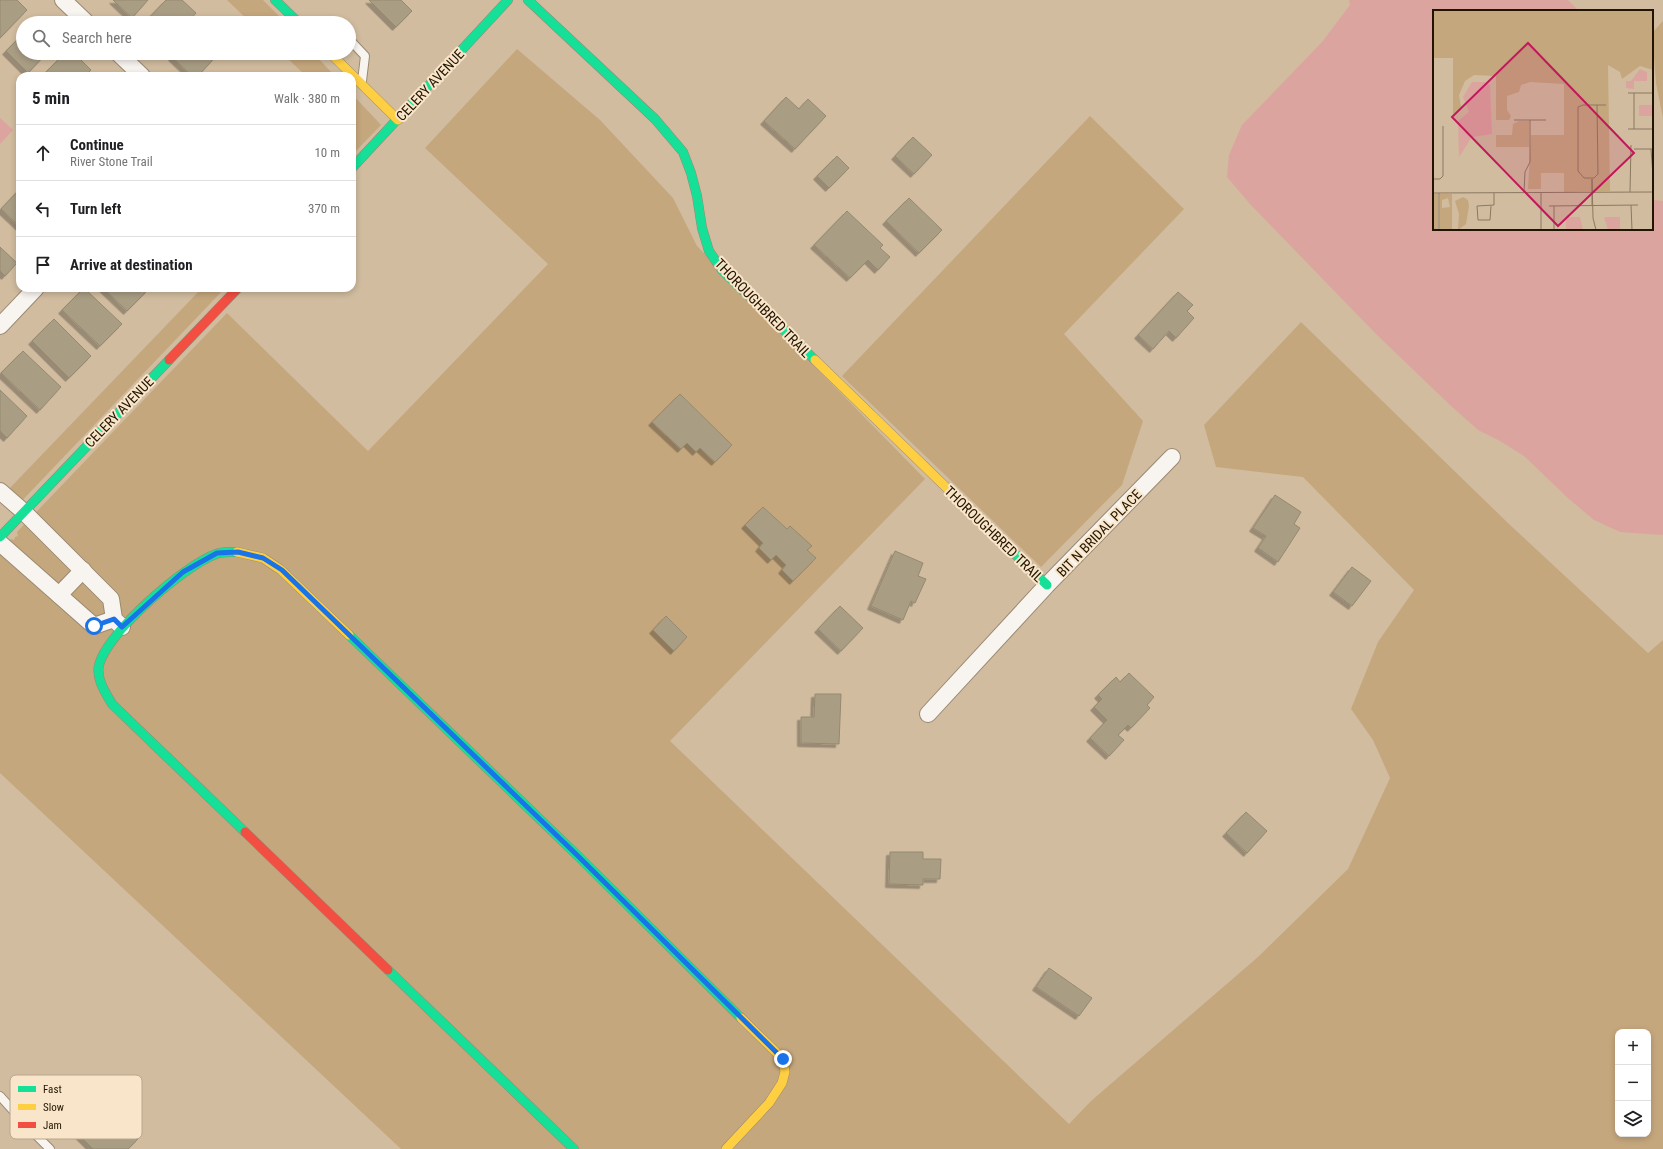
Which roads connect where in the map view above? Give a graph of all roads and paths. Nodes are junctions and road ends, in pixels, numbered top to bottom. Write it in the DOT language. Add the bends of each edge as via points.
graph roads {
  1 [pos="63,0"];
  2 [pos="275,0"];
  3 [pos="508,0"];
  4 [pos="528,0"];
  5 [pos="80,16"];
  6 [pos="292,16"];
  7 [pos="356,46"];
  8 [pos="125,60"];
  9 [pos="337,60"];
  10 [pos="138,72"];
  11 [pos="349,72"];
  12 [pos="356,79"];
  13 [pos="361,84"];
  14 [pos="398,120"];
  15 [pos="356,164"];
  16 [pos="32,292"];
  17 [pos="234,292"];
  18 [pos="0,326"];
  19 [pos="1172,457"];
  20 [pos="0,491"];
  21 [pos="24,512"];
  22 [pos="0,537"];
  23 [pos="0,543"];
  24 [pos="83,570"];
  25 [pos="1047,585"];
  26 [pos="59,596"];
  27 [pos="118,623"];
  28 [pos="928,714"];
  29 [pos="0,1096"];
  30 [pos="10,1108"];
  31 [pos="40,1139"];
  32 [pos="50,1149"];
  33 [pos="574,1149"];
  34 [pos="726,1149"];
  1 -- 5 [label="street"];
  2 -- 6 [label="street"];
  3 -- 14 [label="street, CELERY AVENUE"];
  4 -- 25 [label="street, THOROUGHBRED TRAIL" via="655,118 683,152 691,173 709,251 722,270"];
  7 -- 13 [label="lane" via="365,56"];
  8 -- 10 [label="street"];
  9 -- 11 [label="street"];
  12 -- 13 [label="street"];
  13 -- 14 [label="street"];
  14 -- 15 [label="street, CELERY AVENUE"];
  16 -- 18 [label="street"];
  17 -- 21 [label="street, CELERY AVENUE"];
  19 -- 25 [label="street, BIT N BRIDAL PLACE"];
  20 -- 21 [label="street"];
  21 -- 22 [label="street, CELERY AVENUE"];
  21 -- 24 [label="street"];
  23 -- 26 [label="street"];
  24 -- 26 [label="street"];
  24 -- 27 [label="street" via="111,599"];
  25 -- 28 [label="street, BIT N BRIDAL PLACE"];
  26 -- 27 [label="street" via="94,626"];
  27 -- 33 [label="street" via="99,665 100,683 112,704"];
  27 -- 34 [label="street" via="183,572 217,553 238,552 263,558 282,570 578,856 783,1059 785,1074 778,1090 760,1114"];
  29 -- 30 [label="lane"];
  31 -- 32 [label="lane"];
}
